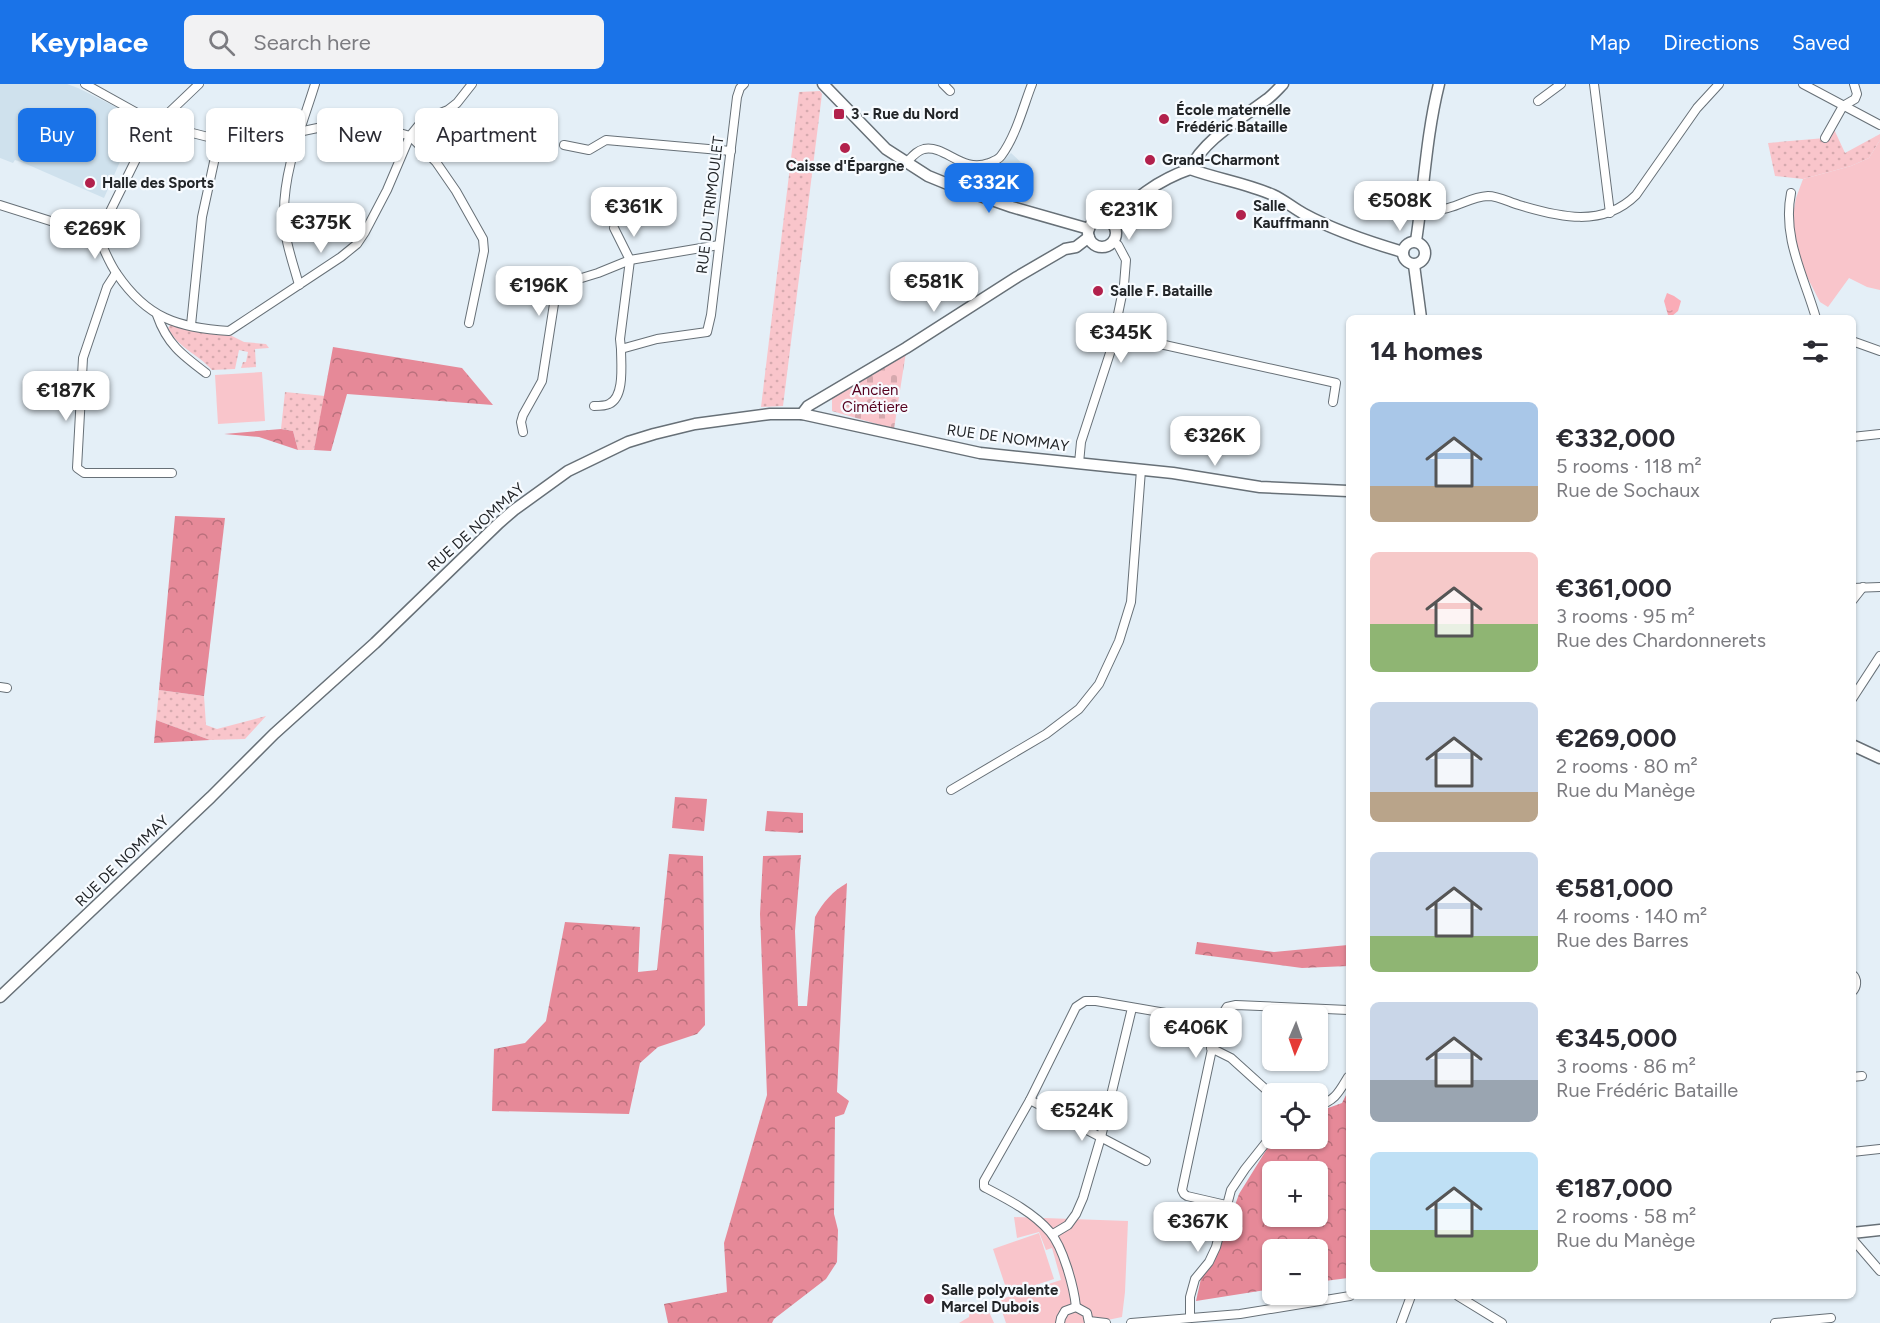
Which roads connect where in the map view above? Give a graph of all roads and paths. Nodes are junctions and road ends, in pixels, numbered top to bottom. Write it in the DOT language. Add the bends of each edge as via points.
graph roads {
  1 [pos="85,84"];
  2 [pos="199,84"];
  3 [pos="315,84"];
  4 [pos="472,84"];
  5 [pos="744,84"];
  6 [pos="823,84"];
  7 [pos="1032,84"];
  8 [pos="1283,84"];
  9 [pos="1438,84"];
  10 [pos="1561,84"];
  11 [pos="1594,84"];
  12 [pos="1719,84"];
  13 [pos="1803,84"];
  14 [pos="1854,84"];
  15 [pos="1538,101"];
  16 [pos="1843,106"];
  17 [pos="128,108"];
  18 [pos="174,108"];
  19 [pos="305,116"];
  20 [pos="1880,125"];
  21 [pos="305,131"];
  22 [pos="410,136"];
  23 [pos="1825,138"];
  24 [pos="564,145"];
  25 [pos="730,151"];
  26 [pos="134,162"];
  27 [pos="214,162"];
  28 [pos="292,162"];
  29 [pos="906,162"];
  30 [pos="1190,169"];
  31 [pos="1791,193"];
  32 [pos="0,205"];
  33 [pos="1421,207"];
  34 [pos="1610,213"];
  35 [pos="1110,222"];
  36 [pos="614,228"];
  37 [pos="1089,233"];
  38 [pos="98,236"];
  39 [pos="1416,241"];
  40 [pos="1113,242"];
  41 [pos="719,245"];
  42 [pos="1402,252"];
  43 [pos="630,260"];
  44 [pos="1414,265"];
  45 [pos="116,273"];
  46 [pos="299,285"];
  47 [pos="157,315"];
  48 [pos="1420,315"];
  49 [pos="1815,315"];
  50 [pos="469,323"];
  51 [pos="191,325"];
  52 [pos="1115,334"];
  53 [pos="1856,342"];
  54 [pos="621,349"];
  55 [pos="1880,351"];
  56 [pos="206,373"];
  57 [pos="1333,402"];
  58 [pos="594,406"];
  59 [pos="802,414"];
  60 [pos="523,432"];
  61 [pos="1880,434"];
  62 [pos="1856,437"];
  63 [pos="1079,463"];
  64 [pos="1141,470"];
  65 [pos="172,473"];
  66 [pos="1346,491"];
  67 [pos="1863,587"];
  68 [pos="1880,587"];
  69 [pos="1856,588"];
  70 [pos="1856,596"];
  71 [pos="1880,656"];
  72 [pos="1856,693"];
  73 [pos="1856,748"];
  74 [pos="1880,758"];
  75 [pos="951,790"];
  76 [pos="0,997"];
  77 [pos="1132,1008"];
  78 [pos="1346,1010"];
  79 [pos="1177,1015"];
  80 [pos="1211,1048"];
  81 [pos="1346,1080"];
  82 [pos="1262,1086"];
  83 [pos="1030,1100"];
  84 [pos="1328,1102"];
  85 [pos="1101,1137"];
  86 [pos="1262,1148"];
  87 [pos="1880,1149"];
  88 [pos="1856,1152"];
  89 [pos="1146,1161"];
  90 [pos="1226,1205"];
  91 [pos="1880,1230"];
  92 [pos="1053,1234"];
  93 [pos="1856,1234"];
  94 [pos="1856,1243"];
  95 [pos="1880,1271"];
  96 [pos="1346,1297"];
  97 [pos="1405,1299"];
  98 [pos="1410,1299"];
  99 [pos="1463,1299"];
  100 [pos="1469,1299"];
  101 [pos="1476,1306"];
  102 [pos="1076,1307"];
  103 [pos="1404,1313"];
  104 [pos="1240,1314"];
  105 [pos="1190,1318"];
  106 [pos="1831,1318"];
  107 [pos="1089,1322"];
  108 [pos="1143,1322"];
  109 [pos="1060,1323"];
  110 [pos="1106,1323"];
  111 [pos="1131,1323"];
  112 [pos="1235,1323"];
  113 [pos="1401,1323"];
  114 [pos="1502,1323"];
  115 [pos="1775,1323"];
  1 -- 17 [label="street"];
  2 -- 18 [label="street"];
  3 -- 19 [label="street"];
  4 -- 22 [label="street" via="457,103 423,120"];
  5 -- 25 [label="street, RUE DU TRIMOULET" via="737,97"];
  6 -- 29 [label="street" via="882,145"];
  7 -- 29 [label="street" via="1000,158 973,166 929,149 916,152"];
  8 -- 30 [label="street" via="1219,134"];
  9 -- 33 [label="street"];
  10 -- 15 [label="street"];
  11 -- 34 [label="street"];
  12 -- 34 [label="street" via="1636,195"];
  13 -- 16 [label="street"];
  14 -- 16 [label="street" via="1855,99"];
  16 -- 20 [label="street"];
  16 -- 23 [label="street"];
  21 -- 22 [label="street" via="372,125"];
  22 -- 46 [label="street" via="387,190 357,244"];
  22 -- 50 [label="street" via="436,162 483,239"];
  24 -- 25 [label="street" via="589,150 606,140"];
  25 -- 41 [label="street, RUE DU TRIMOULET"];
  26 -- 38 [label="street"];
  27 -- 51 [label="street" via="202,217"];
  28 -- 46 [label="street" via="284,216"];
  29 -- 37 [label="street" via="955,187"];
  30 -- 35 [label="street" via="1153,186"];
  30 -- 42 [label="street" via="1274,195 1341,231"];
  31 -- 49 [label="street" via="1792,245"];
  32 -- 38 [label="street"];
  33 -- 34 [label="street" via="1437,210 1491,196 1566,216 1581,218"];
  33 -- 39 [label="street"];
  35 -- 37 [label="street" via="1096,221"];
  35 -- 40 [label="street" via="1115,228"];
  36 -- 43 [label="street"];
  37 -- 40 [label="street" via="1094,244 1103,247"];
  37 -- 59 [label="street" via="1076,247 1065,249 1017,277 808,406"];
  38 -- 45 [label="street"];
  39 -- 42 [label="street" via="1409,242"];
  39 -- 44 [label="street" via="1426,250 1421,263"];
  40 -- 52 [label="street" via="1126,260"];
  41 -- 43 [label="street"];
  41 -- 54 [label="street, RUE DU TRIMOULET" via="707,332"];
  42 -- 44 [label="street" via="1408,263"];
  43 -- 54 [label="street"];
  43 -- 60 [label="street" via="562,284 556,291 542,381 523,415"];
  44 -- 48 [label="street"];
  45 -- 47 [label="street" via="132,294"];
  45 -- 65 [label="street" via="107,287 83,358 77,468 84,473"];
  46 -- 51 [label="street" via="229,331"];
  47 -- 51 [label="street"];
  47 -- 56 [label="street" via="162,331 180,354"];
  52 -- 57 [label="street" via="1336,383"];
  52 -- 63 [label="street" via="1081,442"];
  53 -- 55 [label="street"];
  54 -- 58 [label="street" via="620,392 608,405"];
  59 -- 63 [label="street, RUE DE NOMMAY" via="980,453"];
  59 -- 76 [label="street, RUE DE NOMMAY" via="695,424 654,434 596,456 551,482 461,559"];
  61 -- 62 [label="street"];
  63 -- 64 [label="street, RUE DE NOMMAY"];
  64 -- 66 [label="street, RUE DE NOMMAY" via="1260,487"];
  64 -- 75 [label="street" via="1131,602 1099,684 1080,709 1046,734"];
  67 -- 68 [label="street"];
  67 -- 69 [label="street"];
  67 -- 70 [label="street"];
  71 -- 72 [label="street"];
  73 -- 74 [label="street"];
  77 -- 79 [label="street"];
  77 -- 83 [label="street" via="1085,1000 1076,1007"];
  77 -- 85 [label="street"];
  78 -- 80 [label="street" via="1227,1007 1218,1021"];
  80 -- 82 [label="street" via="1231,1058"];
  80 -- 90 [label="street" via="1182,1190 1187,1196"];
  81 -- 84 [label="street"];
  83 -- 85 [label="street"];
  83 -- 92 [label="street" via="984,1187 1030,1214"];
  85 -- 89 [label="street"];
  85 -- 92 [label="street" via="1076,1214 1068,1225"];
  86 -- 90 [label="street" via="1231,1190"];
  87 -- 88 [label="street"];
  90 -- 105 [label="street" via="1216,1247 1195,1279"];
  91 -- 93 [label="street"];
  92 -- 102 [label="street" via="1070,1275"];
  94 -- 95 [label="street"];
  96 -- 104 [label="street"];
  97 -- 103 [label="street"];
  98 -- 103 [label="street"];
  99 -- 101 [label="street"];
  100 -- 101 [label="street"];
  101 -- 114 [label="street"];
  102 -- 107 [label="street" via="1084,1310"];
  102 -- 109 [label="street" via="1068,1308"];
  103 -- 113 [label="street"];
  104 -- 105 [label="street"];
  104 -- 112 [label="street"];
  105 -- 108 [label="street"];
  106 -- 115 [label="street"];
  107 -- 110 [label="street"];
  108 -- 111 [label="street"];
}
